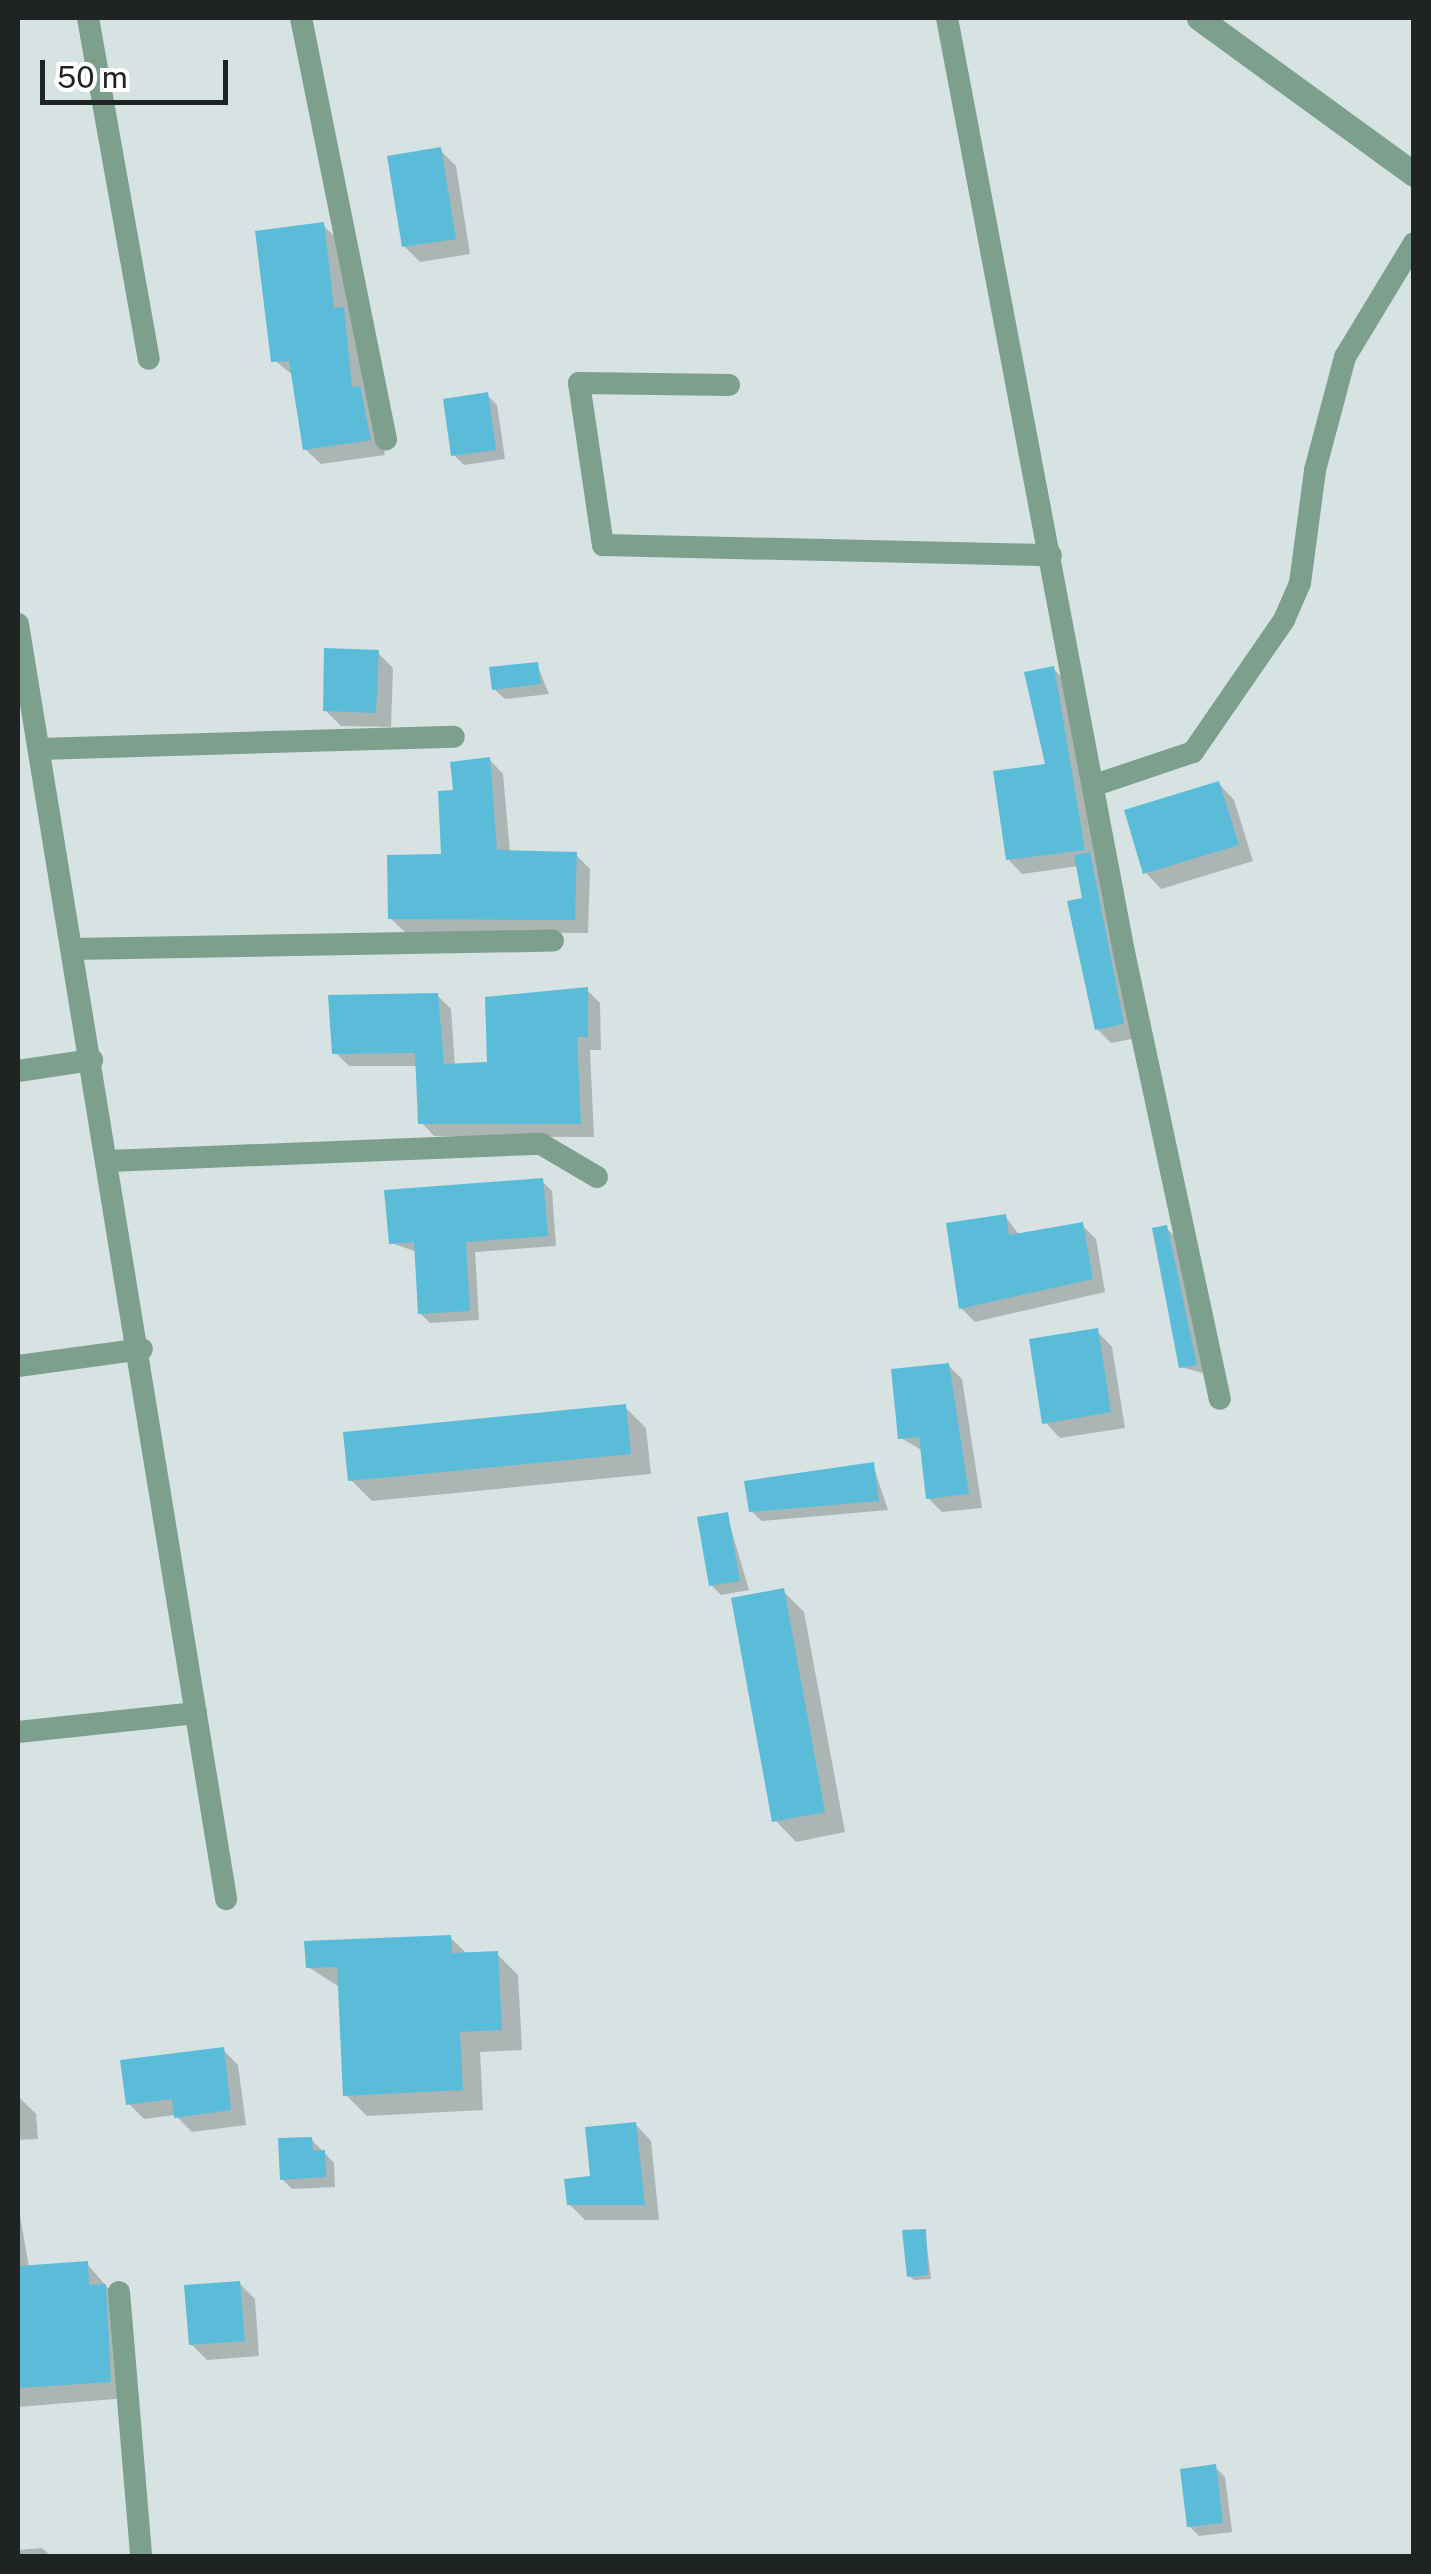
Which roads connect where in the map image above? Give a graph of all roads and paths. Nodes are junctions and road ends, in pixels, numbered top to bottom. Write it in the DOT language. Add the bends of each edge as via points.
graph roads {
  1 [pos="88,18"];
  2 [pos="301,18"];
  3 [pos="947,18"];
  4 [pos="1199,18"];
  5 [pos="1414,174"];
  6 [pos="1414,243"];
  7 [pos="149,359"];
  8 [pos="729,385"];
  9 [pos="386,440"];
  10 [pos="1051,555"];
  11 [pos="18,624"];
  12 [pos="454,737"];
  13 [pos="39,750"];
  14 [pos="1095,785"];
  15 [pos="553,940"];
  16 [pos="73,949"];
  17 [pos="92,1060"];
  18 [pos="18,1071"];
  19 [pos="109,1161"];
  20 [pos="596,1177"];
  21 [pos="142,1349"];
  22 [pos="18,1366"];
  23 [pos="1220,1399"];
  24 [pos="196,1713"];
  25 [pos="18,1732"];
  26 [pos="226,1900"];
  27 [pos="119,2292"];
  28 [pos="141,2556"];
  1 -- 7 [label="street"];
  2 -- 9 [label="street"];
  3 -- 10 [label="street"];
  4 -- 5 [label="street"];
  6 -- 14 [label="street" via="1345,356 1315,470 1300,584 1284,620 1192,752"];
  8 -- 10 [label="street" via="579,383 603,546"];
  10 -- 14 [label="street"];
  11 -- 13 [label="street"];
  12 -- 13 [label="street"];
  13 -- 16 [label="street"];
  14 -- 23 [label="street"];
  15 -- 16 [label="street"];
  16 -- 17 [label="street"];
  17 -- 18 [label="street"];
  17 -- 19 [label="street"];
  19 -- 20 [label="street" via="541,1144"];
  19 -- 21 [label="street"];
  21 -- 22 [label="street"];
  21 -- 24 [label="street"];
  24 -- 25 [label="street"];
  24 -- 26 [label="street"];
  27 -- 28 [label="street"];
}
